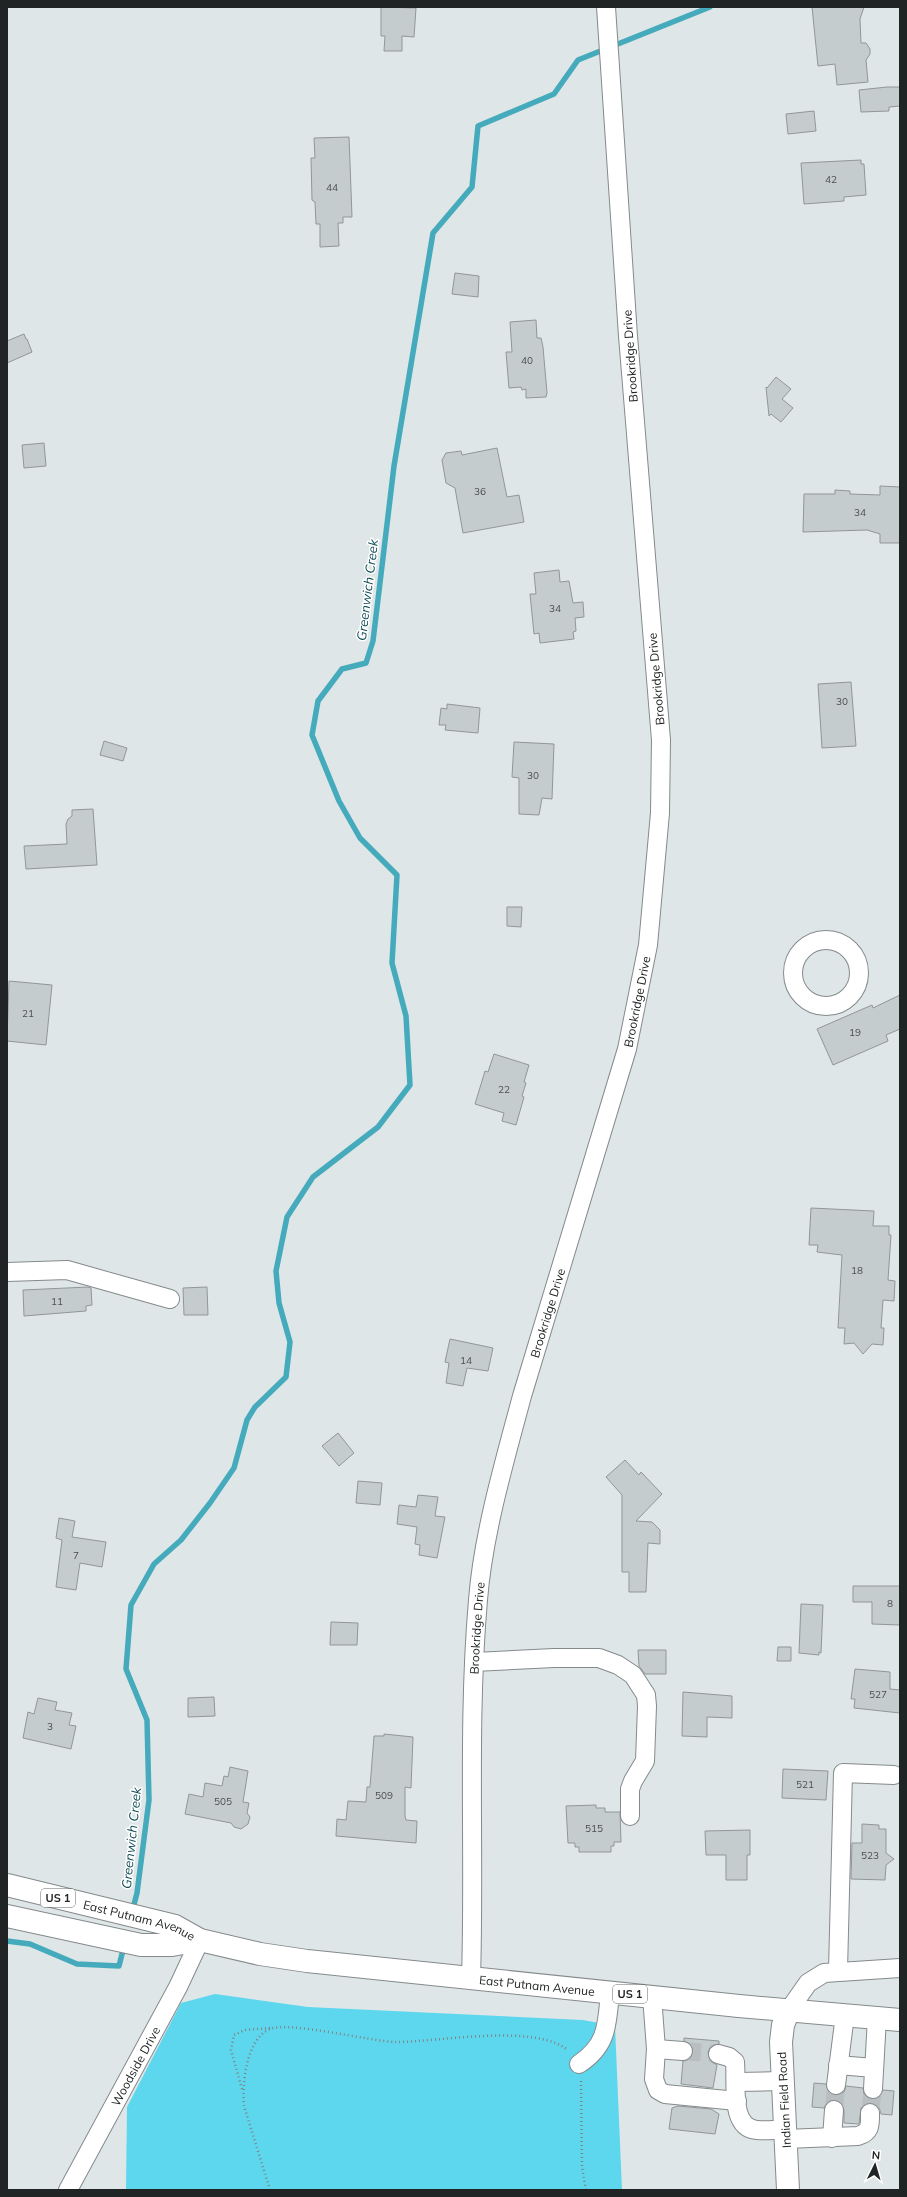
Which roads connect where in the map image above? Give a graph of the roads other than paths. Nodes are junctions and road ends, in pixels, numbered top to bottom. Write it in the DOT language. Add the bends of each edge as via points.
graph roads {
  1 [pos="606,7"];
  2 [pos="7,1272"];
  3 [pos="170,1299"];
  4 [pos="474,1662"];
  5 [pos="894,1775"];
  6 [pos="630,1816"];
  7 [pos="7,1885"];
  8 [pos="7,1916"];
  9 [pos="200,1940"];
  10 [pos="900,1968"];
  11 [pos="838,1971"];
  12 [pos="472,1978"];
  13 [pos="610,1992"];
  14 [pos="652,1996"];
  15 [pos="789,2010"];
  16 [pos="845,2015"];
  17 [pos="877,2018"];
  18 [pos="900,2020"];
  19 [pos="656,2049"];
  20 [pos="683,2051"];
  21 [pos="718,2054"];
  22 [pos="579,2064"];
  23 [pos="838,2065"];
  24 [pos="874,2068"];
  25 [pos="782,2081"];
  26 [pos="737,2082"];
  27 [pos="836,2085"];
  28 [pos="873,2089"];
  29 [pos="736,2101"];
  30 [pos="834,2110"];
  31 [pos="870,2113"];
  32 [pos="785,2134"];
  33 [pos="832,2138"];
  34 [pos="68,2190"];
  35 [pos="788,2190"];
  1 -- 4 [label="street, Brookridge Drive" via="627,328 661,740 662,776 655,880 648,945 627,1049 508,1449 483,1562"];
  2 -- 3 [label="street" via="67,1270"];
  4 -- 6 [label="street" via="599,1658 618,1665 633,1675 646,1695 647,1706 645,1761 630,1789"];
  4 -- 12 [label="street, Brookridge Drive" via="471,1781"];
  5 -- 11 [label="street" via="843,1773"];
  7 -- 9 [label="main road, East Putnam Avenue / US 1" via="175,1926"];
  8 -- 9 [label="main road, East Putnam Avenue / US 1" via="141,1946 172,1945"];
  9 -- 12 [label="main road, East Putnam Avenue / US 1" via="260,1954 307,1961"];
  9 -- 34 [label="street, Woodside Drive" via="178,1987"];
  10 -- 11 [label="street"];
  11 -- 15 [label="street" via="815,1977 798,1994"];
  12 -- 13 [label="main road, East Putnam Avenue / US 1"];
  13 -- 14 [label="main road, East Putnam Avenue / US 1"];
  13 -- 22 [label="street" via="604,2037 591,2056"];
  14 -- 15 [label="main road, East Putnam Avenue / US 1"];
  14 -- 19 [label="street"];
  15 -- 16 [label="main road, East Putnam Avenue / US 1"];
  15 -- 25 [label="main road, Indian Field Road" via="783,2025 781,2042"];
  16 -- 17 [label="main road, East Putnam Avenue / US 1"];
  16 -- 23 [label="street"];
  17 -- 18 [label="main road, East Putnam Avenue / US 1"];
  17 -- 24 [label="street"];
  19 -- 20 [label="street"];
  19 -- 29 [label="street" via="654,2079 658,2090 665,2094"];
  21 -- 26 [label="street" via="729,2056 735,2062"];
  23 -- 24 [label="street"];
  23 -- 27 [label="street"];
  24 -- 28 [label="street"];
  25 -- 26 [label="street"];
  25 -- 32 [label="main road, Indian Field Road"];
  26 -- 29 [label="street"];
  29 -- 32 [label="street" via="737,2114 743,2124 755,2130"];
  30 -- 33 [label="street"];
  31 -- 33 [label="street" via="869,2129 866,2133"];
  32 -- 33 [label="street"];
  32 -- 35 [label="main road, Indian Field Road"];
}
